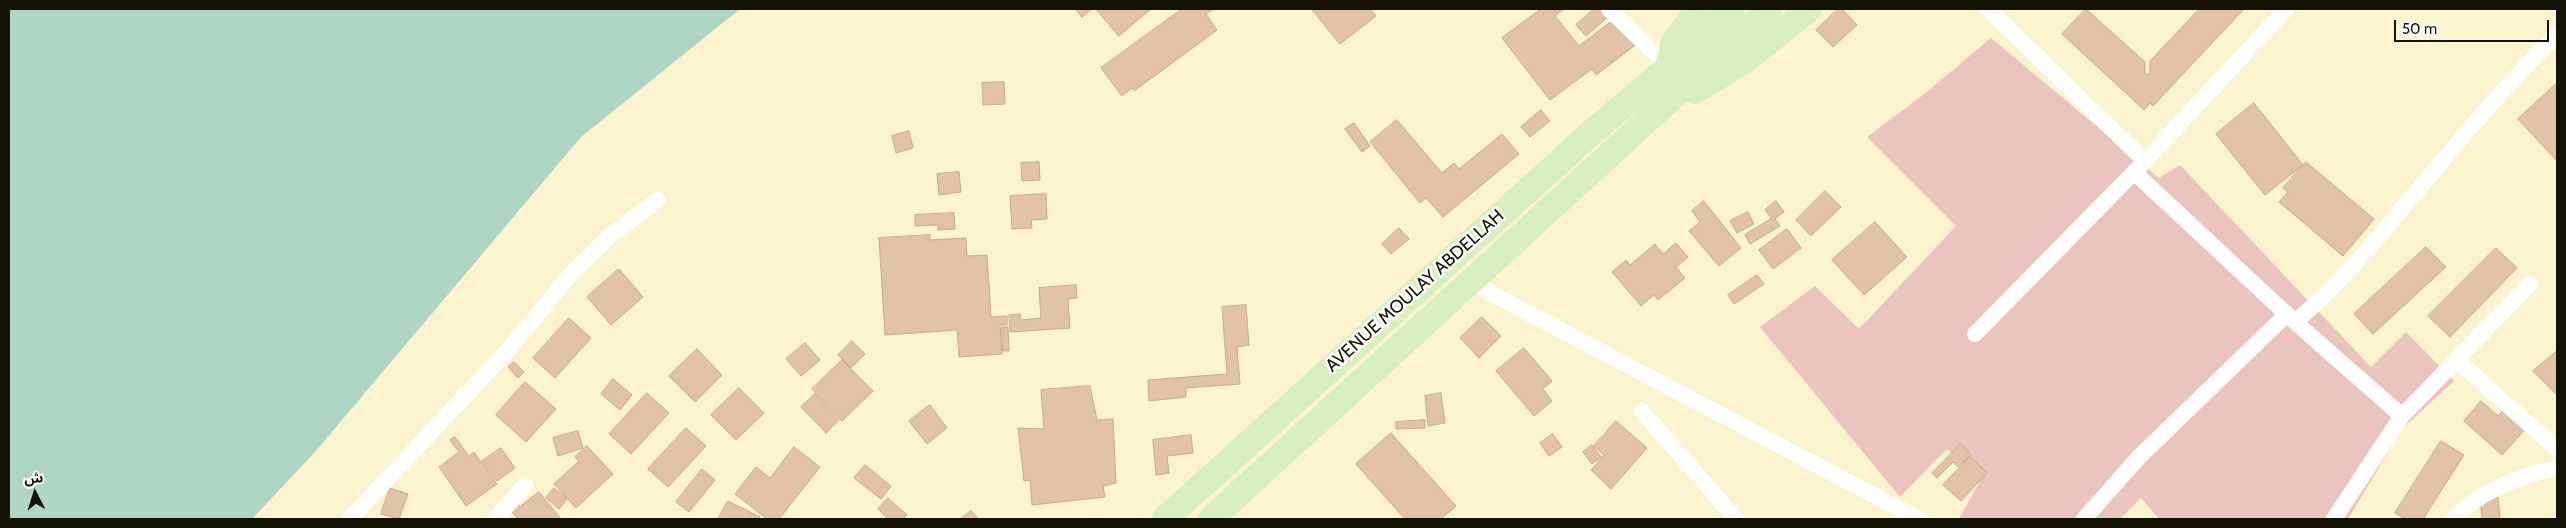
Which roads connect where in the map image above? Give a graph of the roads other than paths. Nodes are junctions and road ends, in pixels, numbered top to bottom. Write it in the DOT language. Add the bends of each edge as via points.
graph roads {
  1 [pos="1609,9"];
  2 [pos="1698,9"];
  3 [pos="1732,9"];
  4 [pos="1769,9"];
  5 [pos="1809,9"];
  6 [pos="1988,9"];
  7 [pos="2286,9"];
  8 [pos="2557,35"];
  9 [pos="1668,67"];
  10 [pos="1658,109"];
  11 [pos="2140,166"];
  12 [pos="658,200"];
  13 [pos="1472,279"];
  14 [pos="2530,284"];
  15 [pos="2291,318"];
  16 [pos="1975,334"];
  17 [pos="2456,360"];
  18 [pos="1642,411"];
  19 [pos="2402,416"];
  20 [pos="2557,448"];
  21 [pos="2554,469"];
  22 [pos="526,486"];
  23 [pos="350,519"];
  24 [pos="495,519"];
  25 [pos="1165,519"];
  26 [pos="1211,519"];
  27 [pos="1736,519"];
  28 [pos="1919,519"];
  29 [pos="2084,519"];
  30 [pos="2334,519"];
  31 [pos="2454,519"];
  1 -- 9 [label="street"];
  2 -- 9 [label="main road" via="1673,44"];
  3 -- 9 [label="main road, AVENUE MOULAY ABDELLAH"];
  4 -- 10 [label="main road, AVENUE MOULAY ABDELLAH"];
  5 -- 10 [label="main road, AVENUE MOULAY ABDELLAH" via="1744,61 1699,89"];
  6 -- 11 [label="street"];
  7 -- 11 [label="street"];
  8 -- 15 [label="street" via="2472,127 2325,298"];
  9 -- 25 [label="main road, AVENUE MOULAY ABDELLAH"];
  10 -- 13 [label="main road, AVENUE MOULAY ABDELLAH"];
  11 -- 15 [label="street"];
  11 -- 16 [label="street"];
  12 -- 23 [label="street" via="610,237 571,274 510,348"];
  13 -- 26 [label="main road, AVENUE MOULAY ABDELLAH"];
  13 -- 28 [label="street" via="1494,295"];
  14 -- 17 [label="street"];
  15 -- 19 [label="street"];
  15 -- 29 [label="street" via="2138,457"];
  17 -- 19 [label="street"];
  17 -- 20 [label="street"];
  18 -- 27 [label="street"];
  19 -- 30 [label="street"];
  21 -- 31 [label="street" via="2482,495"];
  22 -- 24 [label="street"];
}
